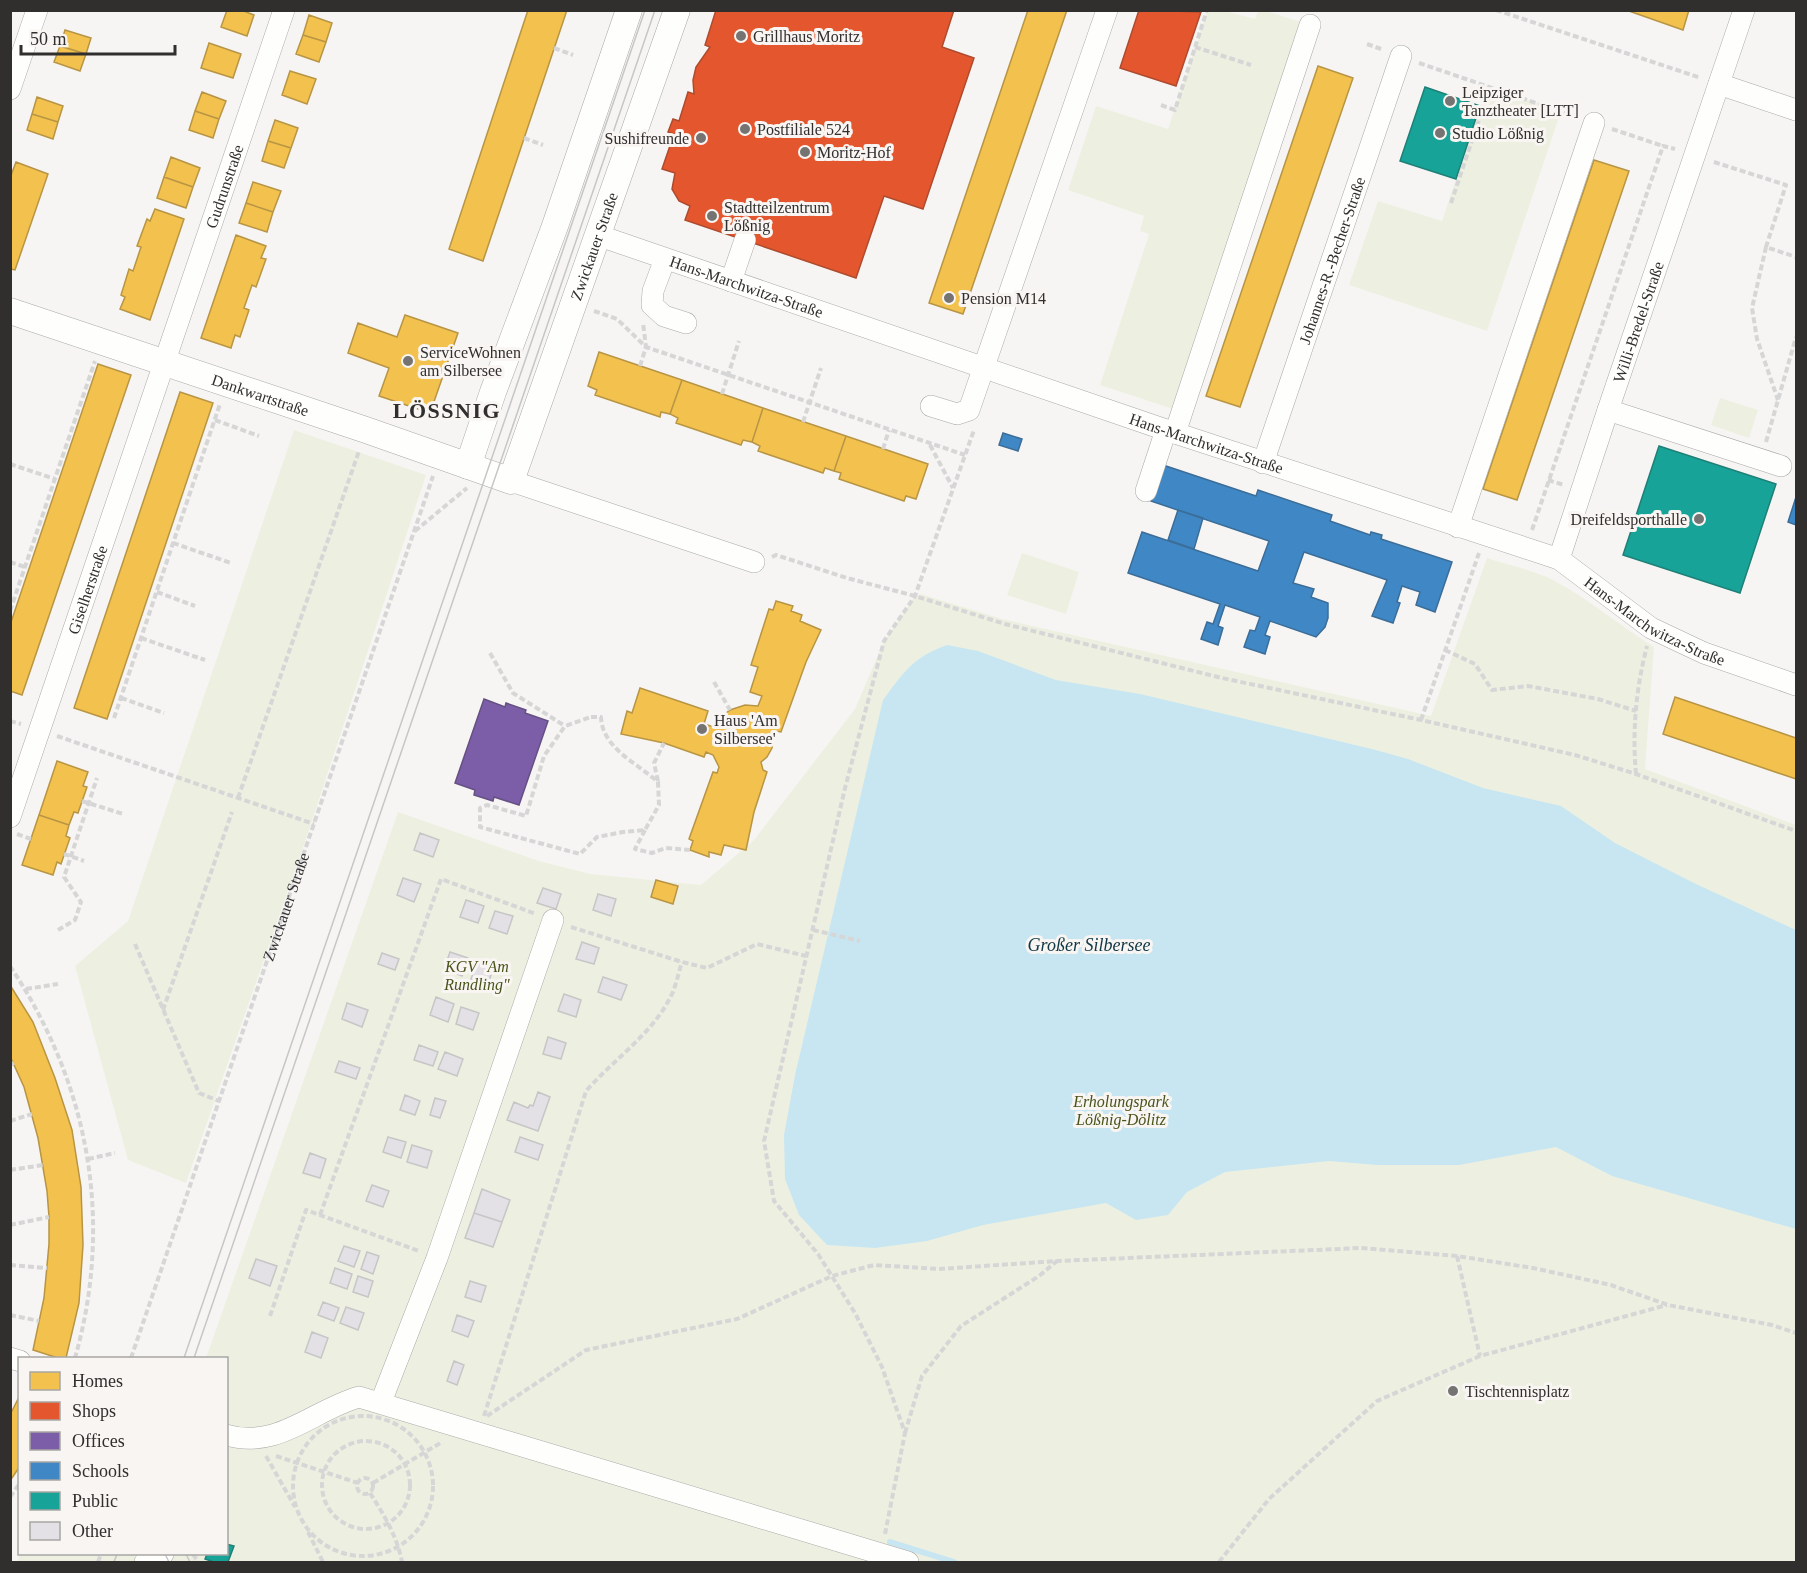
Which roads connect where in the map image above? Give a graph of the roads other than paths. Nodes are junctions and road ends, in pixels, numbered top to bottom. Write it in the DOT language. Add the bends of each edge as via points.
graph roads {
  1 [pos="37,10"];
  2 [pos="284,10"];
  3 [pos="629,10"];
  4 [pos="677,10"];
  5 [pos="1107,10"];
  6 [pos="1744,10"];
  7 [pos="1310,25"];
  8 [pos="1401,57"];
  9 [pos="1719,84"];
  10 [pos="10,89"];
  11 [pos="1797,110"];
  12 [pos="1594,123"];
  13 [pos="597,236"];
  14 [pos="745,240"];
  15 [pos="665,259"];
  16 [pos="731,281"];
  17 [pos="10,311"];
  18 [pos="686,323"];
  19 [pos="164,362"];
  20 [pos="985,368"];
  21 [pos="931,406"];
  22 [pos="1608,410"];
  23 [pos="1171,432"];
  24 [pos="1263,463"];
  25 [pos="1781,466"];
  26 [pos="477,469"];
  27 [pos="511,481"];
  28 [pos="1146,491"];
  29 [pos="1458,527"];
  30 [pos="1559,559"];
  31 [pos="754,562"];
  32 [pos="1797,685"];
  33 [pos="10,817"];
  34 [pos="552,920"];
  35 [pos="381,1402"];
  36 [pos="228,1435"];
  37 [pos="908,1563"];
  1 -- 10 [label="street"];
  2 -- 19 [label="street, Gudrunstraße"];
  3 -- 26 [label="main road" via="493,392"];
  4 -- 13 [label="main road, Zwickauer Straße"];
  5 -- 20 [label="street"];
  6 -- 9 [label="street, Willi-Bredel-Straße"];
  7 -- 23 [label="street"];
  8 -- 24 [label="street, Johannes-R.-Becher-Straße"];
  9 -- 11 [label="street"];
  9 -- 22 [label="street, Willi-Bredel-Straße"];
  12 -- 29 [label="street"];
  13 -- 15 [label="street, Hans-Marchwitza-Straße"];
  13 -- 27 [label="main road, Zwickauer Straße"];
  14 -- 16 [label="street"];
  15 -- 16 [label="street, Hans-Marchwitza-Straße"];
  15 -- 18 [label="street" via="652,305 664,316"];
  16 -- 20 [label="street, Hans-Marchwitza-Straße"];
  17 -- 19 [label="main road, Dankwartstraße"];
  19 -- 26 [label="main road, Dankwartstraße"];
  19 -- 33 [label="street, Giselherstraße"];
  20 -- 21 [label="street" via="969,410 957,414"];
  20 -- 23 [label="street, Hans-Marchwitza-Straße"];
  22 -- 25 [label="street"];
  22 -- 30 [label="street, Willi-Bredel-Straße"];
  23 -- 24 [label="street, Hans-Marchwitza-Straße"];
  23 -- 28 [label="street"];
  24 -- 29 [label="street, Hans-Marchwitza-Straße"];
  26 -- 27 [label="main road, Dankwartstraße"];
  27 -- 31 [label="street"];
  29 -- 30 [label="street, Hans-Marchwitza-Straße"];
  30 -- 32 [label="street, Hans-Marchwitza-Straße" via="1652,628 1704,653"];
  34 -- 35 [label="street" via="436,1258"];
  35 -- 36 [label="street" via="359,1396 270,1436 243,1439"];
  35 -- 37 [label="street"];
}
